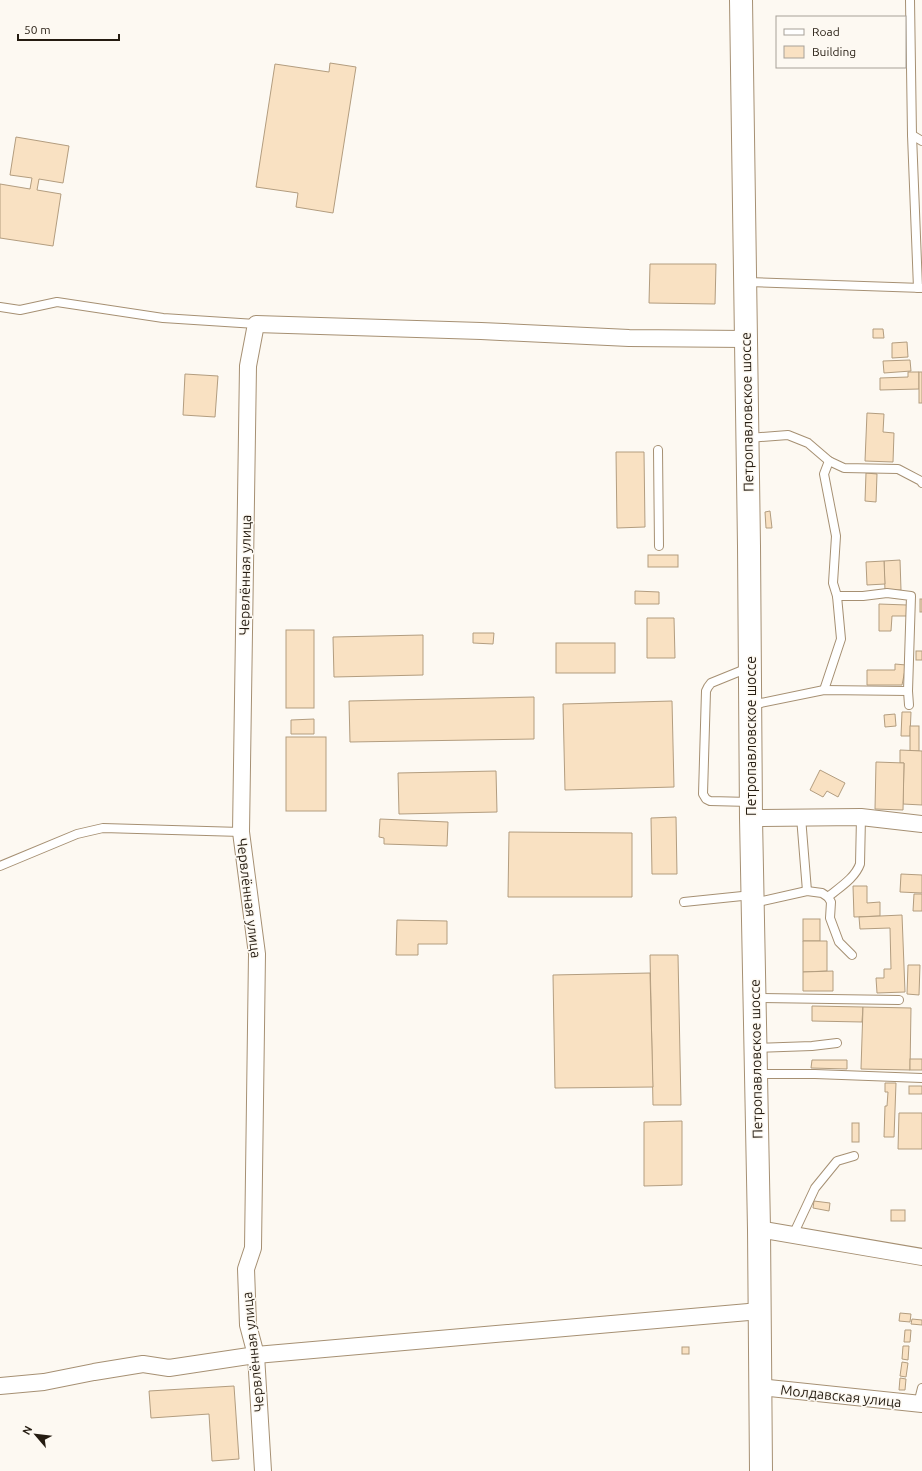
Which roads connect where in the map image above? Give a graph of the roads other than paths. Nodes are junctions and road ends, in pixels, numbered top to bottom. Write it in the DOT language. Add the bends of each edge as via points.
graph roads {
  1 [pos="740,0"];
  2 [pos="910,0"];
  3 [pos="912,136"];
  4 [pos="922,141"];
  5 [pos="744,282"];
  6 [pos="920,288"];
  7 [pos="0,307"];
  8 [pos="256,324"];
  9 [pos="745,339"];
  10 [pos="747,438"];
  11 [pos="658,450"];
  12 [pos="830,461"];
  13 [pos="922,483"];
  14 [pos="659,546"];
  15 [pos="837,596"];
  16 [pos="750,667"];
  17 [pos="824,690"];
  18 [pos="908,691"];
  19 [pos="909,705"];
  20 [pos="751,706"];
  21 [pos="751,810"];
  22 [pos="801,817"];
  23 [pos="861,818"];
  24 [pos="922,824"];
  25 [pos="241,832"];
  26 [pos="0,866"];
  27 [pos="807,891"];
  28 [pos="828,897"];
  29 [pos="753,899"];
  30 [pos="684,902"];
  31 [pos="852,955"];
  32 [pos="755,998"];
  33 [pos="899,1000"];
  34 [pos="837,1043"];
  35 [pos="756,1048"];
  36 [pos="756,1074"];
  37 [pos="922,1078"];
  38 [pos="854,1156"];
  39 [pos="759,1229"];
  40 [pos="793,1235"];
  41 [pos="922,1257"];
  42 [pos="760,1311"];
  43 [pos="256,1355"];
  44 [pos="0,1386"];
  45 [pos="760,1387"];
  46 [pos="922,1388"];
  47 [pos="920,1404"];
  48 [pos="263,1471"];
  49 [pos="762,1471"];
  1 -- 5 [label="main road, Петропавловское шоссе"];
  2 -- 3 [label="lane"];
  3 -- 4 [label="lane"];
  3 -- 6 [label="lane"];
  5 -- 6 [label="lane"];
  5 -- 9 [label="main road, Петропавловское шоссе"];
  7 -- 8 [label="lane" via="20,310 57,302 163,318"];
  8 -- 9 [label="street" via="629,338"];
  8 -- 25 [label="street, Червлённая улица" via="248,366"];
  9 -- 10 [label="main road, Петропавловское шоссе"];
  10 -- 12 [label="lane" via="788,435 808,443"];
  10 -- 16 [label="main road, Петропавловское шоссе"];
  11 -- 14 [label="lane"];
  12 -- 13 [label="lane" via="844,468 898,469"];
  12 -- 15 [label="lane" via="824,474 836,536 833,582"];
  15 -- 17 [label="lane" via="841,639"];
  15 -- 18 [label="lane" via="887,593 911,596"];
  16 -- 20 [label="main road, Петропавловское шоссе"];
  16 -- 21 [label="lane" via="711,683 706,691 703,794 710,801"];
  17 -- 18 [label="lane"];
  17 -- 20 [label="lane"];
  18 -- 19 [label="lane"];
  20 -- 21 [label="main road, Петропавловское шоссе"];
  21 -- 22 [label="street"];
  21 -- 29 [label="main road, Петропавловское шоссе"];
  22 -- 23 [label="street"];
  22 -- 27 [label="lane"];
  23 -- 24 [label="street"];
  23 -- 28 [label="lane" via="860,864 854,875"];
  25 -- 26 [label="lane" via="103,828 77,834"];
  25 -- 43 [label="street, Червлённая улица" via="258,954 253,1248 246,1269 248,1325"];
  27 -- 28 [label="lane" via="822,893"];
  27 -- 29 [label="lane"];
  28 -- 31 [label="lane" via="832,902 830,918 839,942"];
  29 -- 30 [label="lane"];
  29 -- 32 [label="main road, Петропавловское шоссе"];
  32 -- 33 [label="lane"];
  32 -- 35 [label="main road, Петропавловское шоссе"];
  34 -- 35 [label="lane"];
  35 -- 36 [label="main road, Петропавловское шоссе"];
  36 -- 37 [label="lane"];
  36 -- 39 [label="main road, Петропавловское шоссе"];
  38 -- 40 [label="lane" via="837,1161 815,1188"];
  39 -- 40 [label="street"];
  39 -- 42 [label="main road, Петропавловское шоссе"];
  40 -- 41 [label="street"];
  42 -- 43 [label="street"];
  42 -- 45 [label="main road, Петропавловское шоссе"];
  43 -- 44 [label="street" via="169,1368 143,1364 44,1382"];
  43 -- 48 [label="street, Червлённая улица"];
  45 -- 47 [label="street, Молдавская улица"];
  45 -- 49 [label="main road, Петропавловское шоссе"];
  46 -- 47 [label="lane"];
}
